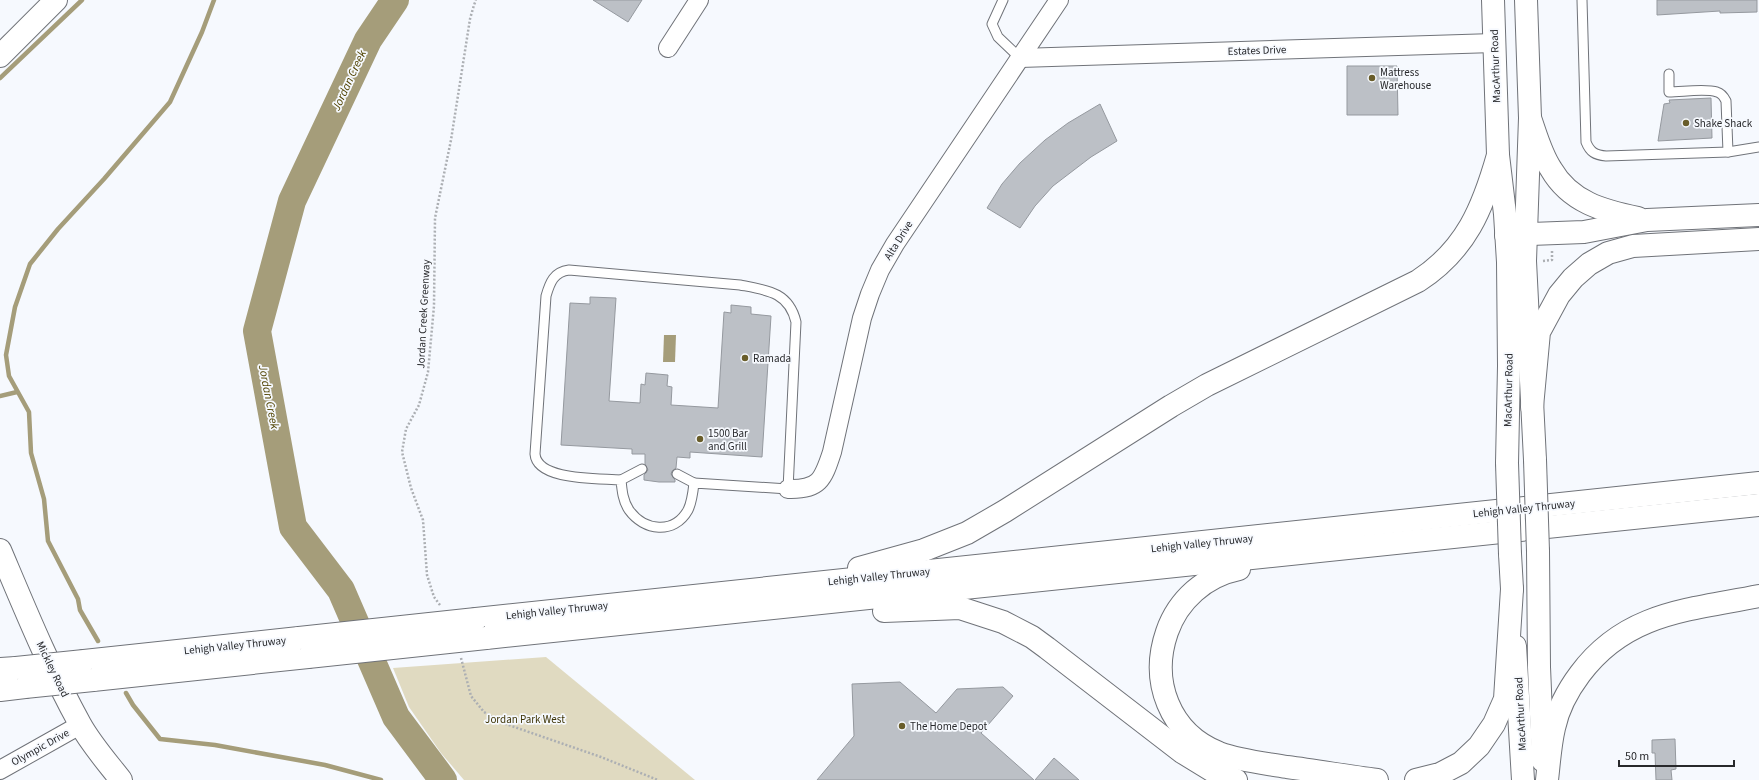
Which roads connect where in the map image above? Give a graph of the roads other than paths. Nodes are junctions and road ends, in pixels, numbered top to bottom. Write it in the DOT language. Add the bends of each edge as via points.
graph roads {
  1 [pos="56,0"];
  2 [pos="699,0"];
  3 [pos="1003,0"];
  4 [pos="1059,0"];
  5 [pos="1493,0"];
  6 [pos="1526,0"];
  7 [pos="1582,0"];
  8 [pos="1494,43"];
  9 [pos="668,48"];
  10 [pos="0,56"];
  11 [pos="1020,58"];
  12 [pos="1669,74"];
  13 [pos="1530,118"];
  14 [pos="1759,147"];
  15 [pos="1728,152"];
  16 [pos="1498,155"];
  17 [pos="1759,215"];
  18 [pos="1647,220"];
  19 [pos="1515,235"];
  20 [pos="1759,239"];
  21 [pos="1532,407"];
  22 [pos="642,469"];
  23 [pos="677,474"];
  24 [pos="621,480"];
  25 [pos="694,483"];
  26 [pos="1759,483"];
  27 [pos="788,489"];
  28 [pos="1759,505"];
  29 [pos="0,550"];
  30 [pos="1309,553"];
  31 [pos="799,584"];
  32 [pos="1512,589"];
  33 [pos="1759,596"];
  34 [pos="647,622"];
  35 [pos="8,668"];
  36 [pos="0,690"];
  37 [pos="80,725"];
  38 [pos="0,770"];
  39 [pos="121,780"];
  40 [pos="1236,780"];
  41 [pos="1377,780"];
  42 [pos="1416,780"];
  43 [pos="1523,780"];
  44 [pos="1544,780"];
  45 [pos="1547,780"];
  1 -- 10 [label="main road"];
  2 -- 9 [label="street"];
  3 -- 11 [label="lane" via="992,24 998,37"];
  4 -- 11 [label="street, Alta Drive"];
  5 -- 8 [label="main road, MacArthur Road"];
  6 -- 13 [label="main road, MacArthur Road"];
  7 -- 15 [label="lane" via="1586,142 1589,150 1596,155 1606,156"];
  8 -- 11 [label="street, Estates Drive"];
  8 -- 16 [label="main road, MacArthur Road"];
  11 -- 27 [label="street, Alta Drive" via="894,244 880,270 862,318 832,452 821,480 809,488"];
  12 -- 15 [label="lane" via="1669,92 1711,91 1719,92 1723,96 1726,101"];
  13 -- 18 [label="main road" via="1551,169 1579,200 1614,214"];
  13 -- 19 [label="main road, MacArthur Road"];
  14 -- 15 [label="lane"];
  16 -- 19 [label="main road, MacArthur Road"];
  16 -- 31 [label="main road" via="1486,196 1466,235 1449,257 1418,281 1207,385 967,533 924,550"];
  17 -- 18 [label="main road"];
  18 -- 19 [label="main road" via="1589,231"];
  19 -- 21 [label="main road, MacArthur Road"];
  19 -- 32 [label="main road, MacArthur Road, bridge" via="1508,262 1507,463"];
  20 -- 21 [label="main road" via="1633,246 1608,253 1589,264 1559,295 1539,332"];
  21 -- 44 [label="main road, MacArthur Road, bridge"];
  22 -- 24 [label="lane"];
  23 -- 25 [label="lane"];
  24 -- 25 [label="lane" via="626,503 634,517 650,527 660,528 674,524 687,512"];
  24 -- 27 [label="lane" via="556,475 542,468 536,459 546,296 554,276 561,271 740,285 759,289 788,302 796,322"];
  25 -- 27 [label="lane"];
  26 -- 31 [label="main road, Lehigh Valley Thruway"];
  28 -- 30 [label="main road, Lehigh Valley Thruway"];
  29 -- 37 [label="main road, Mickley Road" via="43,650"];
  30 -- 34 [label="main road, Lehigh Valley Thruway"];
  30 -- 41 [label="main road" via="1223,572 1194,591 1176,613 1165,638 1160,671 1163,691 1171,710 1183,727 1199,742 1218,752 1250,761"];
  31 -- 35 [label="main road, Lehigh Valley Thruway, bridge"];
  32 -- 42 [label="main road" via="1505,699 1494,724 1480,746 1461,763 1440,774"];
  32 -- 43 [label="main road, MacArthur Road"];
  33 -- 45 [label="main road" via="1660,617 1624,632 1602,648 1576,679 1563,702 1553,729"];
  34 -- 36 [label="main road, Lehigh Valley Thruway, bridge"];
  34 -- 40 [label="main road" via="960,608 974,611 1003,622 1032,638 1182,752 1213,771"];
  37 -- 38 [label="street, Olympic Drive"];
  37 -- 39 [label="main road, Mickley Road"];
}
